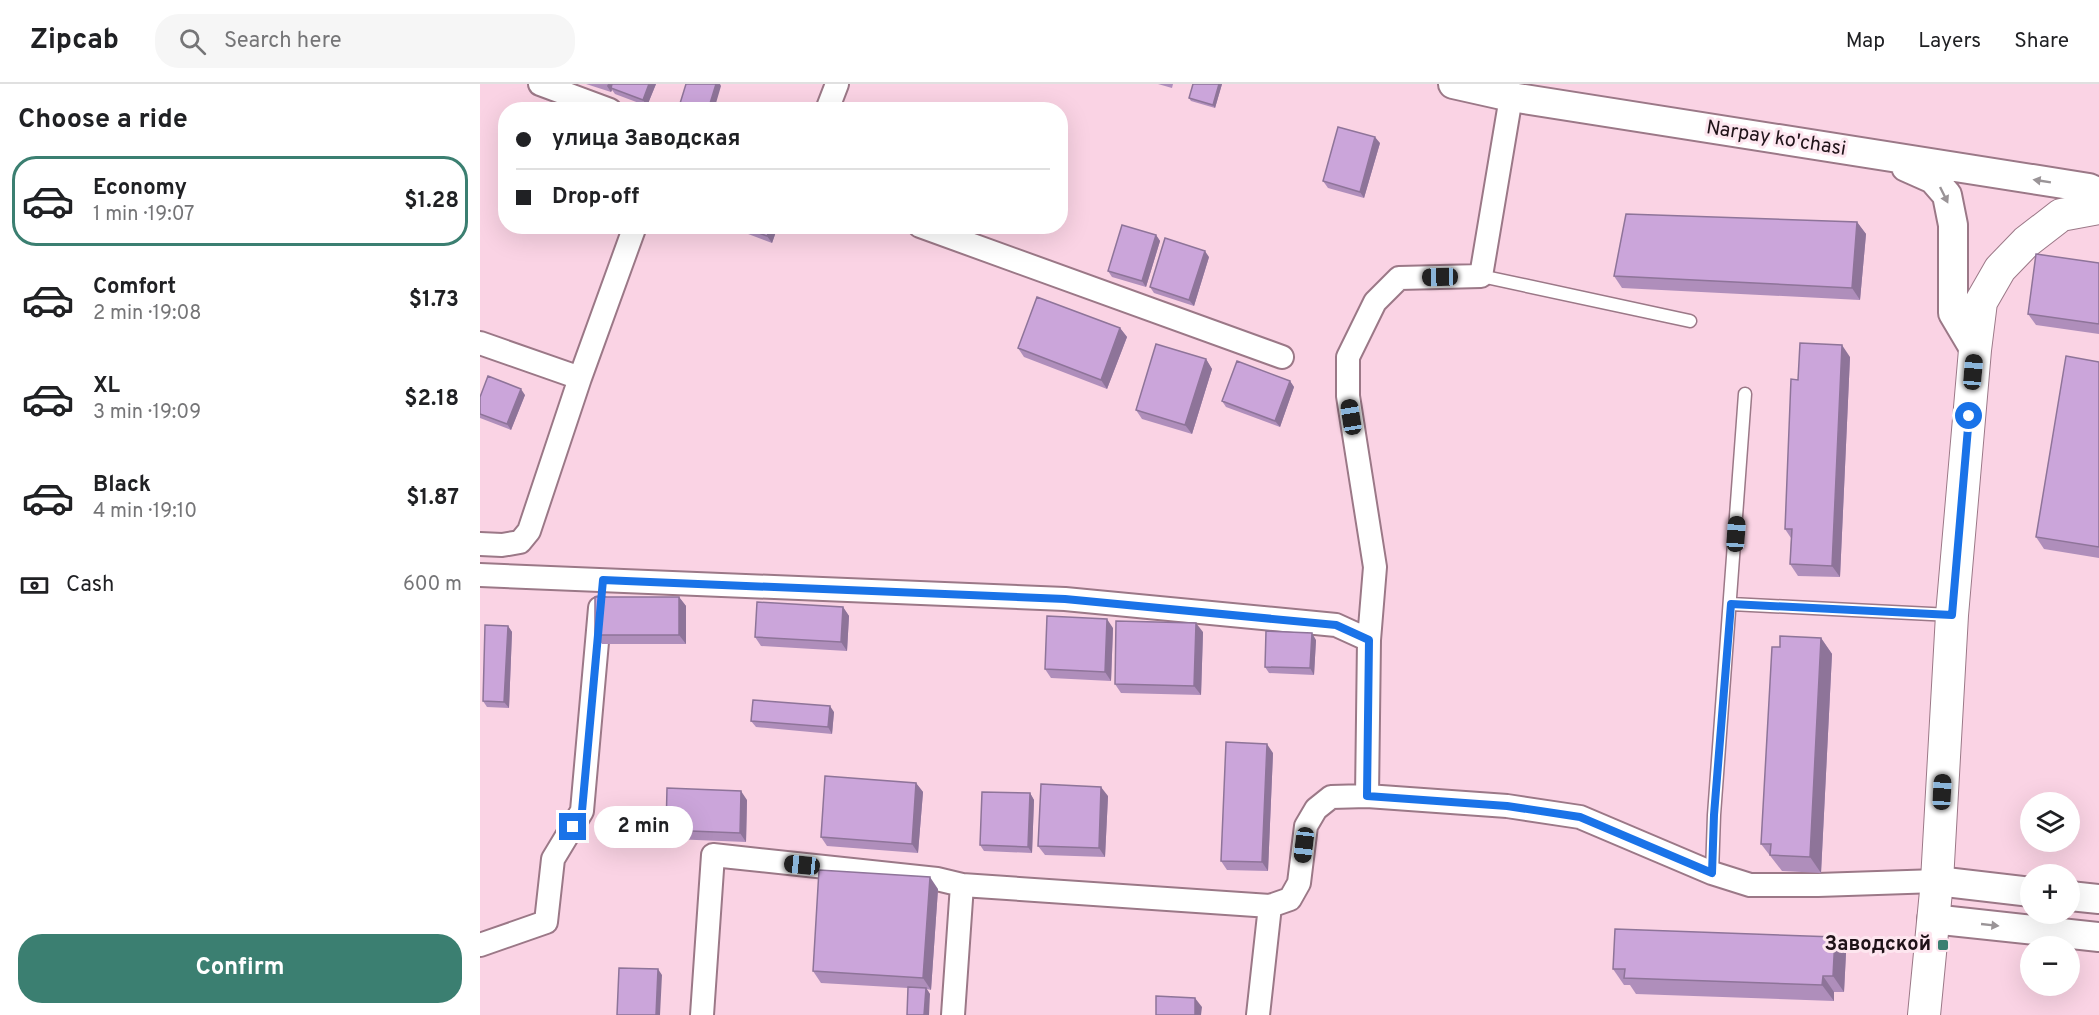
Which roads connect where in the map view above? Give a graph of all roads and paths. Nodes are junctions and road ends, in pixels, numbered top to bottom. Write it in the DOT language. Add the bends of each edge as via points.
graph roads {
  1 [pos="540,84"];
  2 [pos="837,84"];
  3 [pos="1453,84"];
  4 [pos="1511,97"];
  5 [pos="588,102"];
  6 [pos="830,102"];
  7 [pos="1880,155"];
  8 [pos="2099,194"];
  9 [pos="2099,208"];
  10 [pos="632,234"];
  11 [pos="942,234"];
  12 [pos="1481,276"];
  13 [pos="1690,321"];
  14 [pos="480,343"];
  15 [pos="1975,350"];
  16 [pos="1282,357"];
  17 [pos="580,378"];
  18 [pos="1745,394"];
  19 [pos="480,544"];
  20 [pos="480,575"];
  21 [pos="603,580"];
  22 [pos="1731,604"];
  23 [pos="1952,615"];
  24 [pos="1369,640"];
  25 [pos="1367,796"];
  26 [pos="1712,873"];
  27 [pos="1936,881"];
  28 [pos="962,885"];
  29 [pos="2020,891"];
  30 [pos="2080,897"];
  31 [pos="2099,899"];
  32 [pos="1270,906"];
  33 [pos="1932,919"];
  34 [pos="2099,937"];
  35 [pos="480,945"];
  36 [pos="702,1015"];
  37 [pos="953,1015"];
  38 [pos="1258,1015"];
  39 [pos="1924,1015"];
  1 -- 5 [label="street"];
  2 -- 6 [label="street"];
  3 -- 4 [label="street, Narpay ko'chasi"];
  4 -- 7 [label="street, Narpay ko'chasi"];
  4 -- 12 [label="street"];
  8 -- 7 [label="street, Narpay ko'chasi, one-way" via="2089,188"];
  7 -- 15 [label="street, one-way" via="1933,179 1947,195 1953,225 1953,313"];
  9 -- 15 [label="main road" via="2061,216 2026,242 2000,269 1981,302"];
  10 -- 17 [label="street"];
  11 -- 16 [label="street"];
  12 -- 13 [label="lane"];
  12 -- 24 [label="street" via="1399,278 1374,302 1348,357 1348,396 1374,567"];
  14 -- 17 [label="street"];
  15 -- 23 [label="main road"];
  17 -- 19 [label="street" via="529,531 520,542"];
  18 -- 22 [label="lane"];
  20 -- 21 [label="street"];
  21 -- 24 [label="street" via="1065,599 1336,625"];
  21 -- 35 [label="street" via="582,811 554,859 546,922"];
  22 -- 23 [label="lane"];
  22 -- 26 [label="lane"];
  23 -- 27 [label="main road"];
  24 -- 25 [label="street"];
  25 -- 26 [label="street" via="1507,806 1580,817"];
  25 -- 32 [label="street" via="1331,797 1316,809 1306,826 1299,883 1290,898"];
  26 -- 27 [label="street" via="1750,885"];
  27 -- 29 [label="street"];
  27 -- 33 [label="main road"];
  28 -- 32 [label="street"];
  28 -- 36 [label="street" via="713,855"];
  28 -- 37 [label="street"];
  30 -- 31 [label="street"];
  32 -- 38 [label="street"];
  33 -- 34 [label="street, one-way"];
  33 -- 39 [label="main road"];
}
